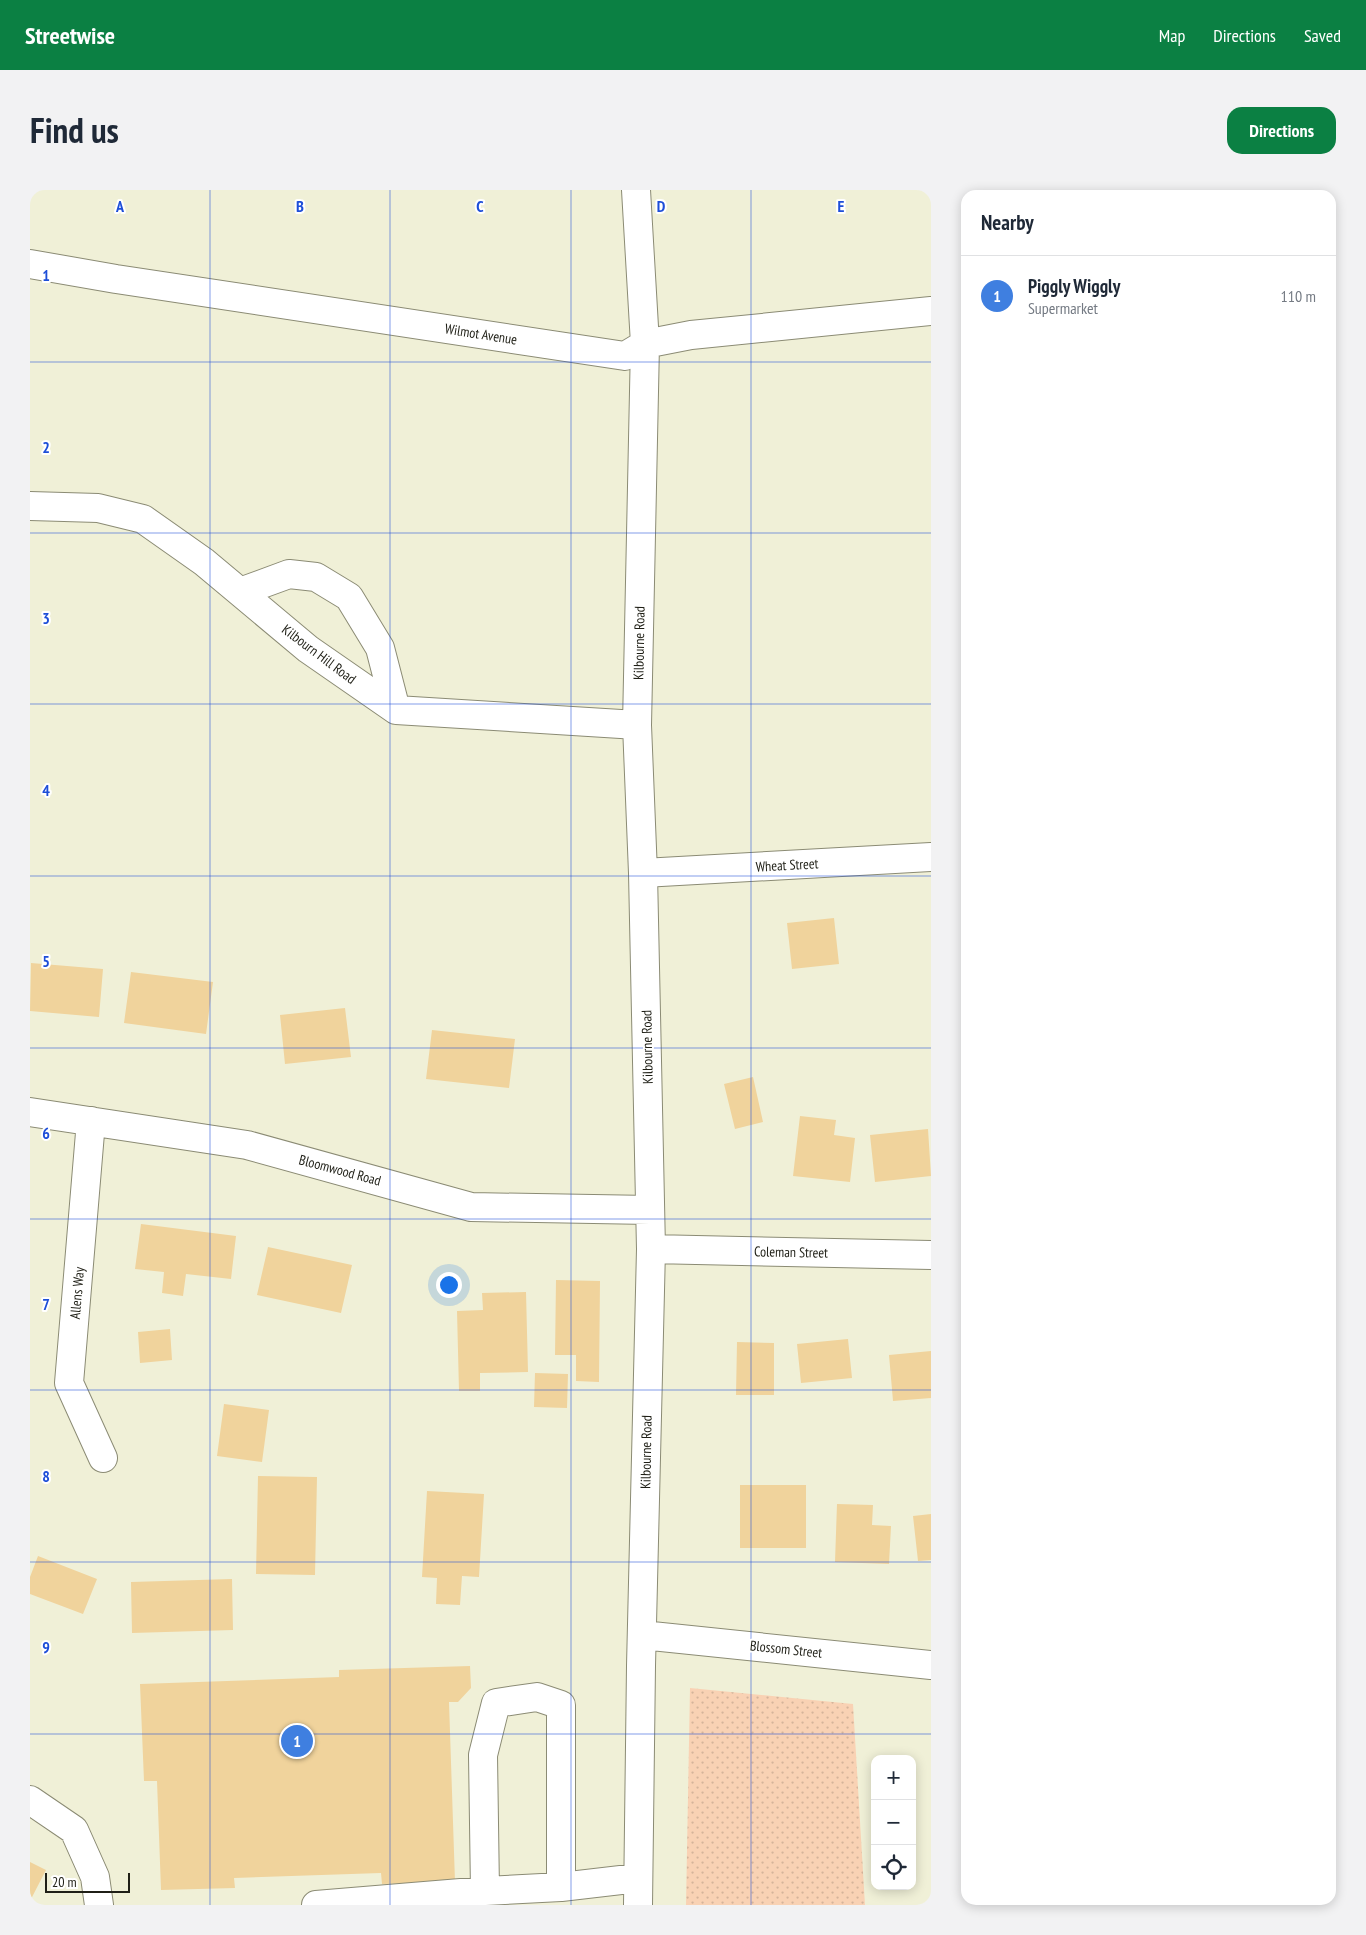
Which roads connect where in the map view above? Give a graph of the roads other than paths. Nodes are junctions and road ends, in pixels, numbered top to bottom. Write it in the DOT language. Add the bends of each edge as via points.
graph roads {
  1 [pos="636,190"];
  2 [pos="30,264"];
  3 [pos="931,311"];
  4 [pos="645,344"];
  5 [pos="30,506"];
  6 [pos="240,592"];
  7 [pos="396,710"];
  8 [pos="637,725"];
  9 [pos="931,856"];
  10 [pos="643,873"];
  11 [pos="30,1112"];
  12 [pos="91,1120"];
  13 [pos="650,1210"];
  14 [pos="651,1249"];
  15 [pos="931,1254"];
  16 [pos="103,1458"];
  17 [pos="642,1635"];
  18 [pos="931,1664"];
  19 [pos="30,1800"];
  20 [pos="638,1878"];
  21 [pos="562,1887"];
  22 [pos="485,1891"];
  23 [pos="344,1904"];
  24 [pos="98,1905"];
  25 [pos="316,1905"];
  26 [pos="638,1905"];
  1 -- 4 [label="street, Kilbourne Road"];
  2 -- 4 [label="street, Wilmot Avenue" via="625,356"];
  3 -- 4 [label="street, Wilmot Avenue" via="691,335"];
  4 -- 8 [label="street, Kilbourne Road"];
  5 -- 6 [label="street, Kilbourn Hill Road" via="98,508 143,519"];
  6 -- 7 [label="street, Kilbourn Hill Road" via="308,649"];
  6 -- 7 [label="street" via="289,574 316,578 349,597 380,648"];
  7 -- 8 [label="street"];
  8 -- 10 [label="street, Kilbourne Road"];
  9 -- 10 [label="street, Wheat Street"];
  10 -- 13 [label="street, Kilbourne Road"];
  11 -- 12 [label="street, Bloomwood Road"];
  12 -- 13 [label="street, Bloomwood Road" via="247,1145 471,1207"];
  12 -- 16 [label="street, Allens Way" via="70,1384"];
  13 -- 14 [label="street, Kilbourne Road"];
  14 -- 15 [label="street, Coleman Street"];
  14 -- 17 [label="street, Kilbourne Road"];
  17 -- 18 [label="street, Blossom Street"];
  17 -- 20 [label="street, Kilbourne Road"];
  19 -- 24 [label="street" via="74,1830 95,1877"];
  20 -- 21 [label="street"];
  20 -- 26 [label="street, Kilbourne Road"];
  21 -- 22 [label="street"];
  21 -- 22 [label="street" via="561,1705 538,1697 496,1703 483,1755"];
  22 -- 23 [label="street"];
  23 -- 25 [label="street"];
}
